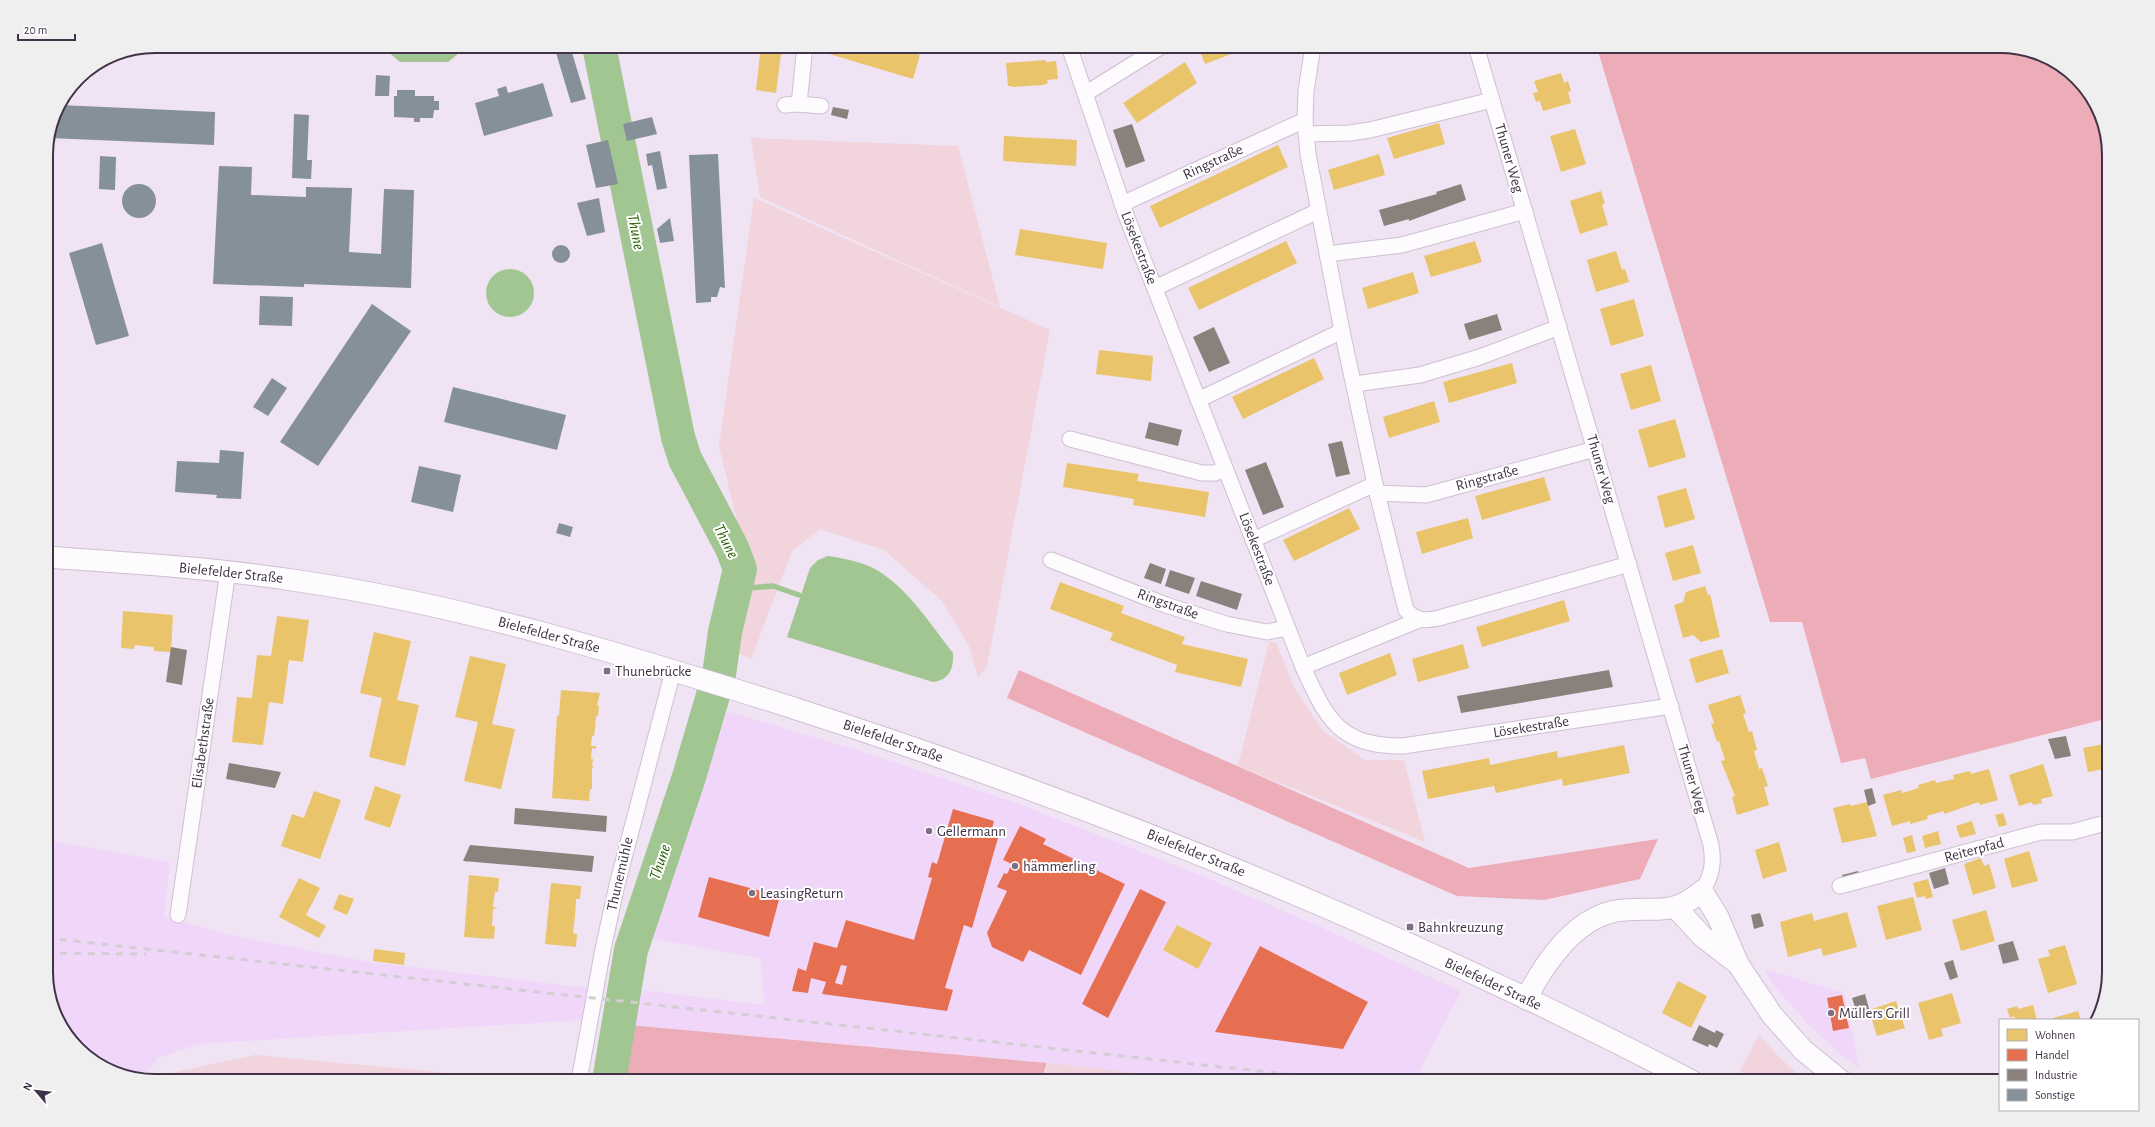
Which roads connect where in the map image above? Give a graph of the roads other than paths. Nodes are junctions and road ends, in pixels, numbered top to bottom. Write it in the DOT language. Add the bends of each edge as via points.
graph roads {
  1 [pos="803,53"];
  2 [pos="1071,53"];
  3 [pos="1151,53"];
  4 [pos="1312,53"];
  5 [pos="1478,53"];
  6 [pos="1085,94"];
  7 [pos="1492,100"];
  8 [pos="821,106"];
  9 [pos="1306,127"];
  10 [pos="1122,204"];
  11 [pos="1318,211"];
  12 [pos="1525,211"];
  13 [pos="1327,254"];
  14 [pos="1155,288"];
  15 [pos="1559,327"];
  16 [pos="1342,331"];
  17 [pos="1355,384"];
  18 [pos="1198,400"];
  19 [pos="1070,439"];
  20 [pos="1595,449"];
  21 [pos="1225,469"];
  22 [pos="1376,489"];
  23 [pos="1253,540"];
  24 [pos="53,558"];
  25 [pos="1051,560"];
  26 [pos="1629,564"];
  27 [pos="228,571"];
  28 [pos="1419,620"];
  29 [pos="1287,628"];
  30 [pos="1303,667"];
  31 [pos="674,671"];
  32 [pos="1671,706"];
  33 [pos="2102,824"];
  34 [pos="1840,886"];
  35 [pos="1702,891"];
  36 [pos="1676,908"];
  37 [pos="178,915"];
  38 [pos="1738,964"];
  39 [pos="1526,999"];
  40 [pos="580,1074"];
  41 [pos="1678,1074"];
  42 [pos="1833,1074"];
  1 -- 8 [label="street" via="792,104"];
  2 -- 6 [label="street, Lösekestraße"];
  3 -- 6 [label="street"];
  4 -- 9 [label="street" via="1307,84"];
  5 -- 7 [label="street, Thuner Weg"];
  6 -- 10 [label="street, Lösekestraße"];
  7 -- 9 [label="street, Ringstraße" via="1350,133"];
  7 -- 12 [label="street, Thuner Weg"];
  9 -- 10 [label="street, Ringstraße"];
  9 -- 11 [label="street"];
  10 -- 14 [label="street, Lösekestraße"];
  11 -- 13 [label="street"];
  11 -- 14 [label="street"];
  12 -- 13 [label="street" via="1402,245"];
  12 -- 15 [label="street, Thuner Weg"];
  13 -- 16 [label="street"];
  14 -- 18 [label="street, Lösekestraße"];
  15 -- 17 [label="street" via="1480,357 1420,375"];
  15 -- 20 [label="street, Thuner Weg"];
  16 -- 17 [label="street"];
  16 -- 18 [label="street"];
  17 -- 22 [label="street"];
  18 -- 21 [label="street, Lösekestraße"];
  19 -- 21 [label="street" via="1202,472 1215,473"];
  20 -- 22 [label="street, Ringstraße" via="1426,495"];
  20 -- 26 [label="street, Thuner Weg"];
  21 -- 23 [label="street, Lösekestraße"];
  22 -- 23 [label="street, Ringstraße"];
  22 -- 28 [label="street" via="1406,610"];
  23 -- 29 [label="street, Lösekestraße"];
  24 -- 27 [label="main road, Bielefelder Straße"];
  25 -- 29 [label="street, Ringstraße" via="1166,605 1226,624 1267,632"];
  26 -- 28 [label="street" via="1439,618"];
  26 -- 32 [label="street, Thuner Weg"];
  27 -- 31 [label="main road, Bielefelder Straße" via="300,581 437,606 565,638"];
  27 -- 37 [label="street, Elisabethstraße"];
  28 -- 30 [label="street"];
  29 -- 30 [label="street, Lösekestraße"];
  30 -- 32 [label="street, Lösekestraße" via="1321,706 1334,724 1363,742 1380,746 1403,746"];
  31 -- 39 [label="main road, Bielefelder Straße" via="883,737 1100,814 1341,913"];
  31 -- 40 [label="street, Thunemühle" via="619,878"];
  32 -- 35 [label="street, Thuner Weg" via="1711,846 1713,866"];
  33 -- 34 [label="street, Reiterpfad" via="2072,832 2041,832"];
  35 -- 36 [label="main road"];
  35 -- 38 [label="main road" via="1718,917"];
  36 -- 38 [label="main road" via="1703,937"];
  36 -- 39 [label="main road" via="1623,910 1586,924 1566,941 1548,962"];
  38 -- 42 [label="main road" via="1786,1033"];
  39 -- 41 [label="main road, Bielefelder Straße"];
}
